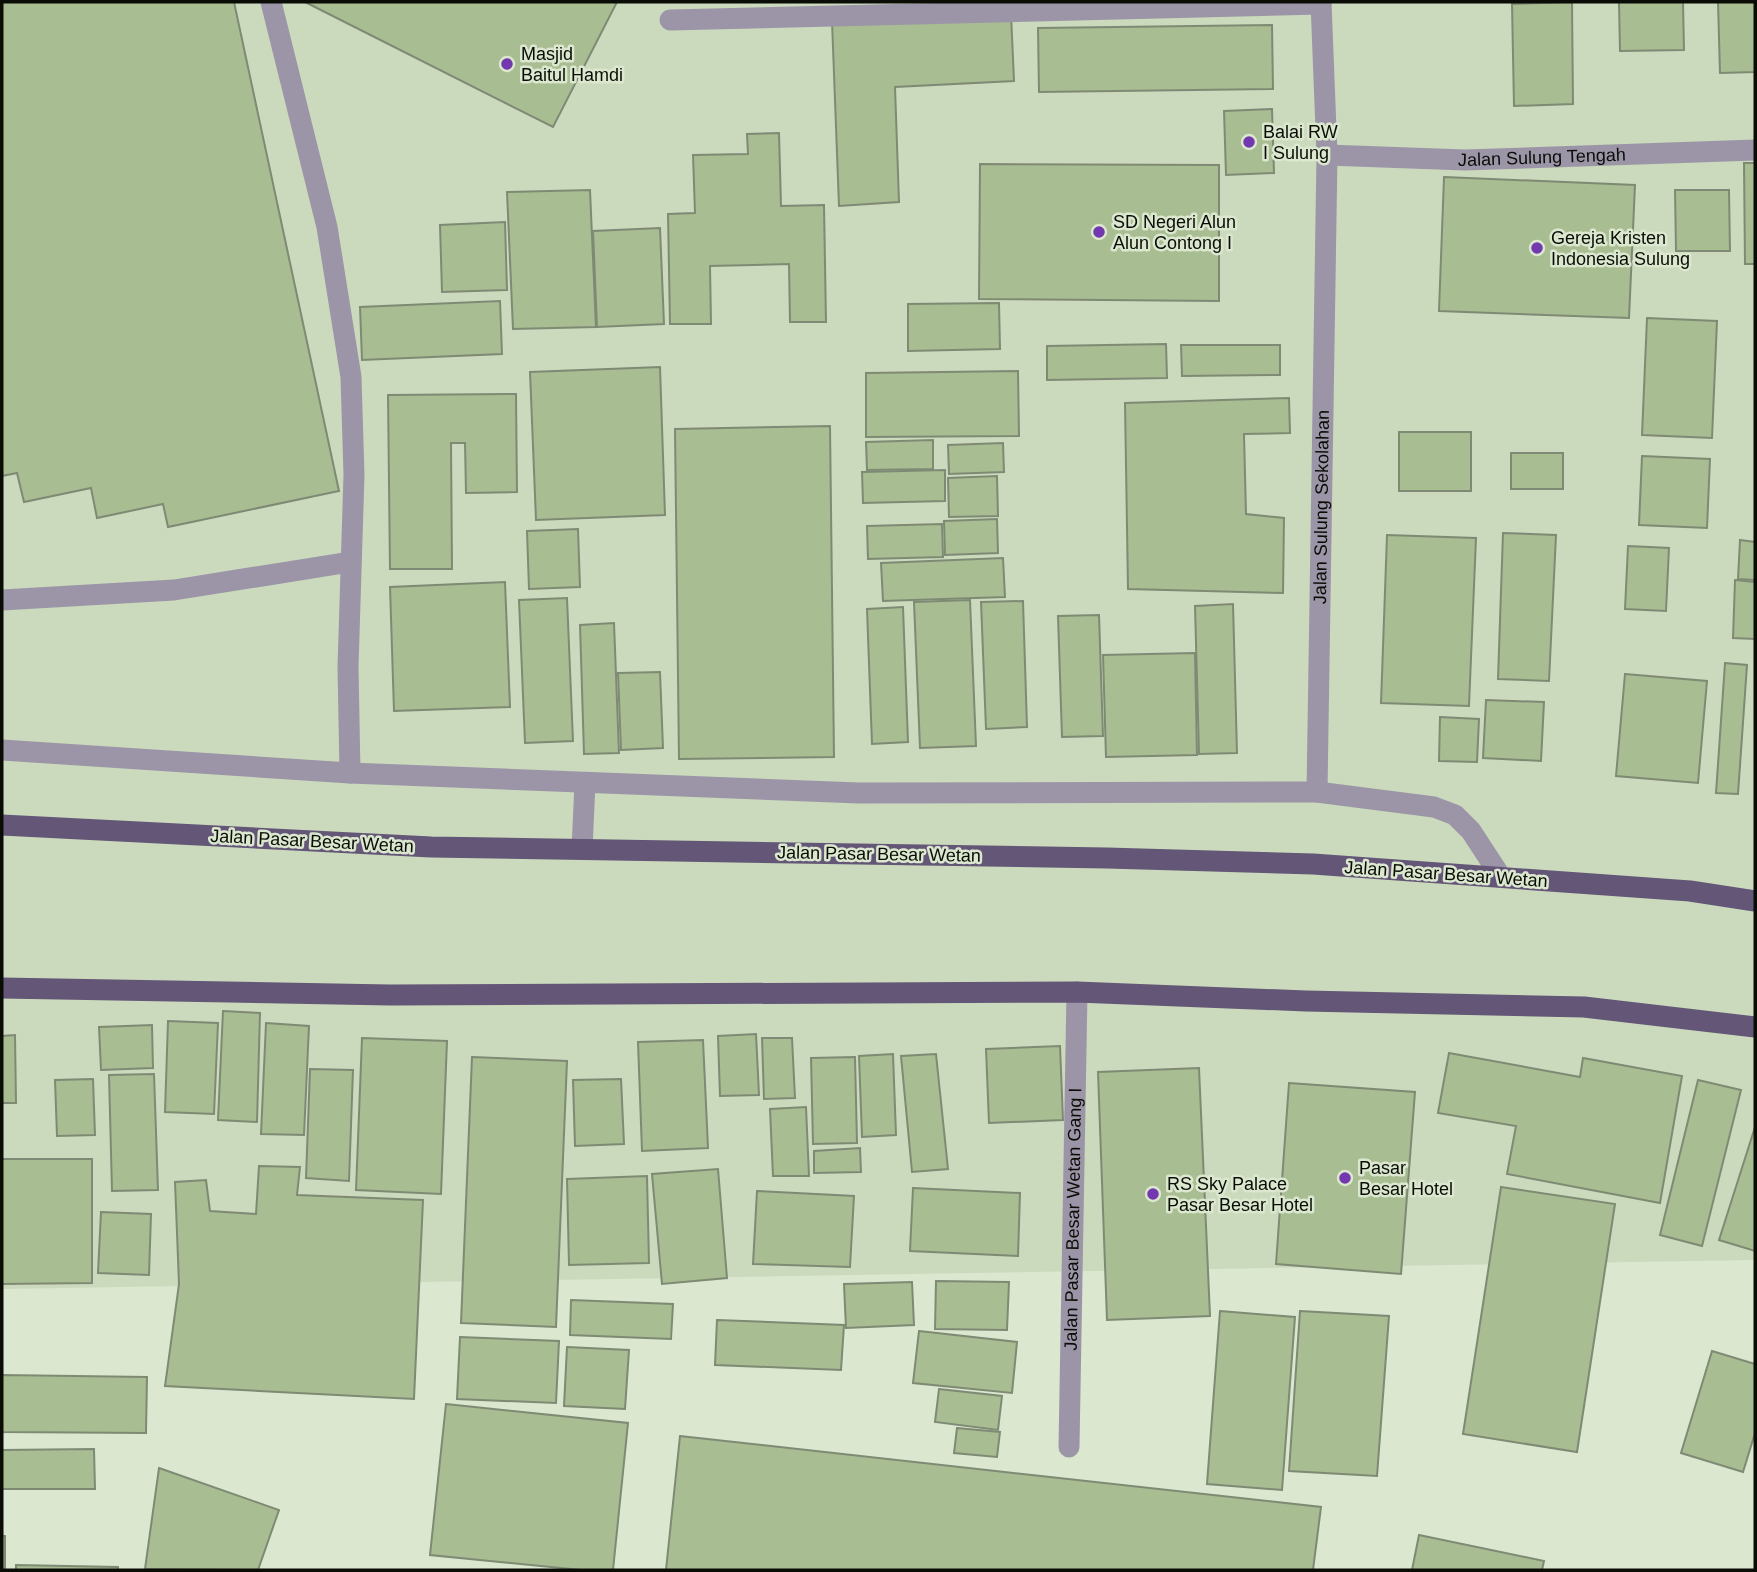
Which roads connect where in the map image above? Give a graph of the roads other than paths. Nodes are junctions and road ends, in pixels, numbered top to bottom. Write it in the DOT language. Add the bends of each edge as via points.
graph roads {
  1 [pos="271,2"];
  2 [pos="1321,3"];
  3 [pos="670,20"];
  4 [pos="1755,150"];
  5 [pos="1327,155"];
  6 [pos="350,562"];
  7 [pos="2,600"];
  8 [pos="2,750"];
  9 [pos="350,774"];
  10 [pos="585,783"];
  11 [pos="1317,792"];
  12 [pos="2,825"];
  13 [pos="582,849"];
  14 [pos="1501,877"];
  15 [pos="1755,901"];
  16 [pos="2,988"];
  17 [pos="1077,992"];
  18 [pos="1755,1027"];
  19 [pos="1069,1447"];
  1 -- 6 [label="street" via="327,227 351,377 354,475"];
  2 -- 3 [label="street"];
  2 -- 5 [label="street, Jalan Sulung Sekolahan"];
  4 -- 5 [label="street, Jalan Sulung Tengah" via="1465,160"];
  5 -- 11 [label="street, Jalan Sulung Sekolahan"];
  6 -- 7 [label="street" via="174,590"];
  6 -- 9 [label="street"];
  8 -- 9 [label="street"];
  9 -- 10 [label="street"];
  10 -- 11 [label="street" via="859,793"];
  10 -- 13 [label="street"];
  11 -- 14 [label="street" via="1434,807 1455,815"];
  12 -- 13 [label="main road, Jalan Pasar Besar Wetan" via="431,847"];
  13 -- 14 [label="main road, Jalan Pasar Besar Wetan" via="1313,864"];
  14 -- 15 [label="main road, Jalan Pasar Besar Wetan" via="1689,891"];
  16 -- 17 [label="main road" via="390,995"];
  17 -- 18 [label="main road" via="1584,1007"];
  17 -- 19 [label="street, Jalan Pasar Besar Wetan Gang I"];
}
